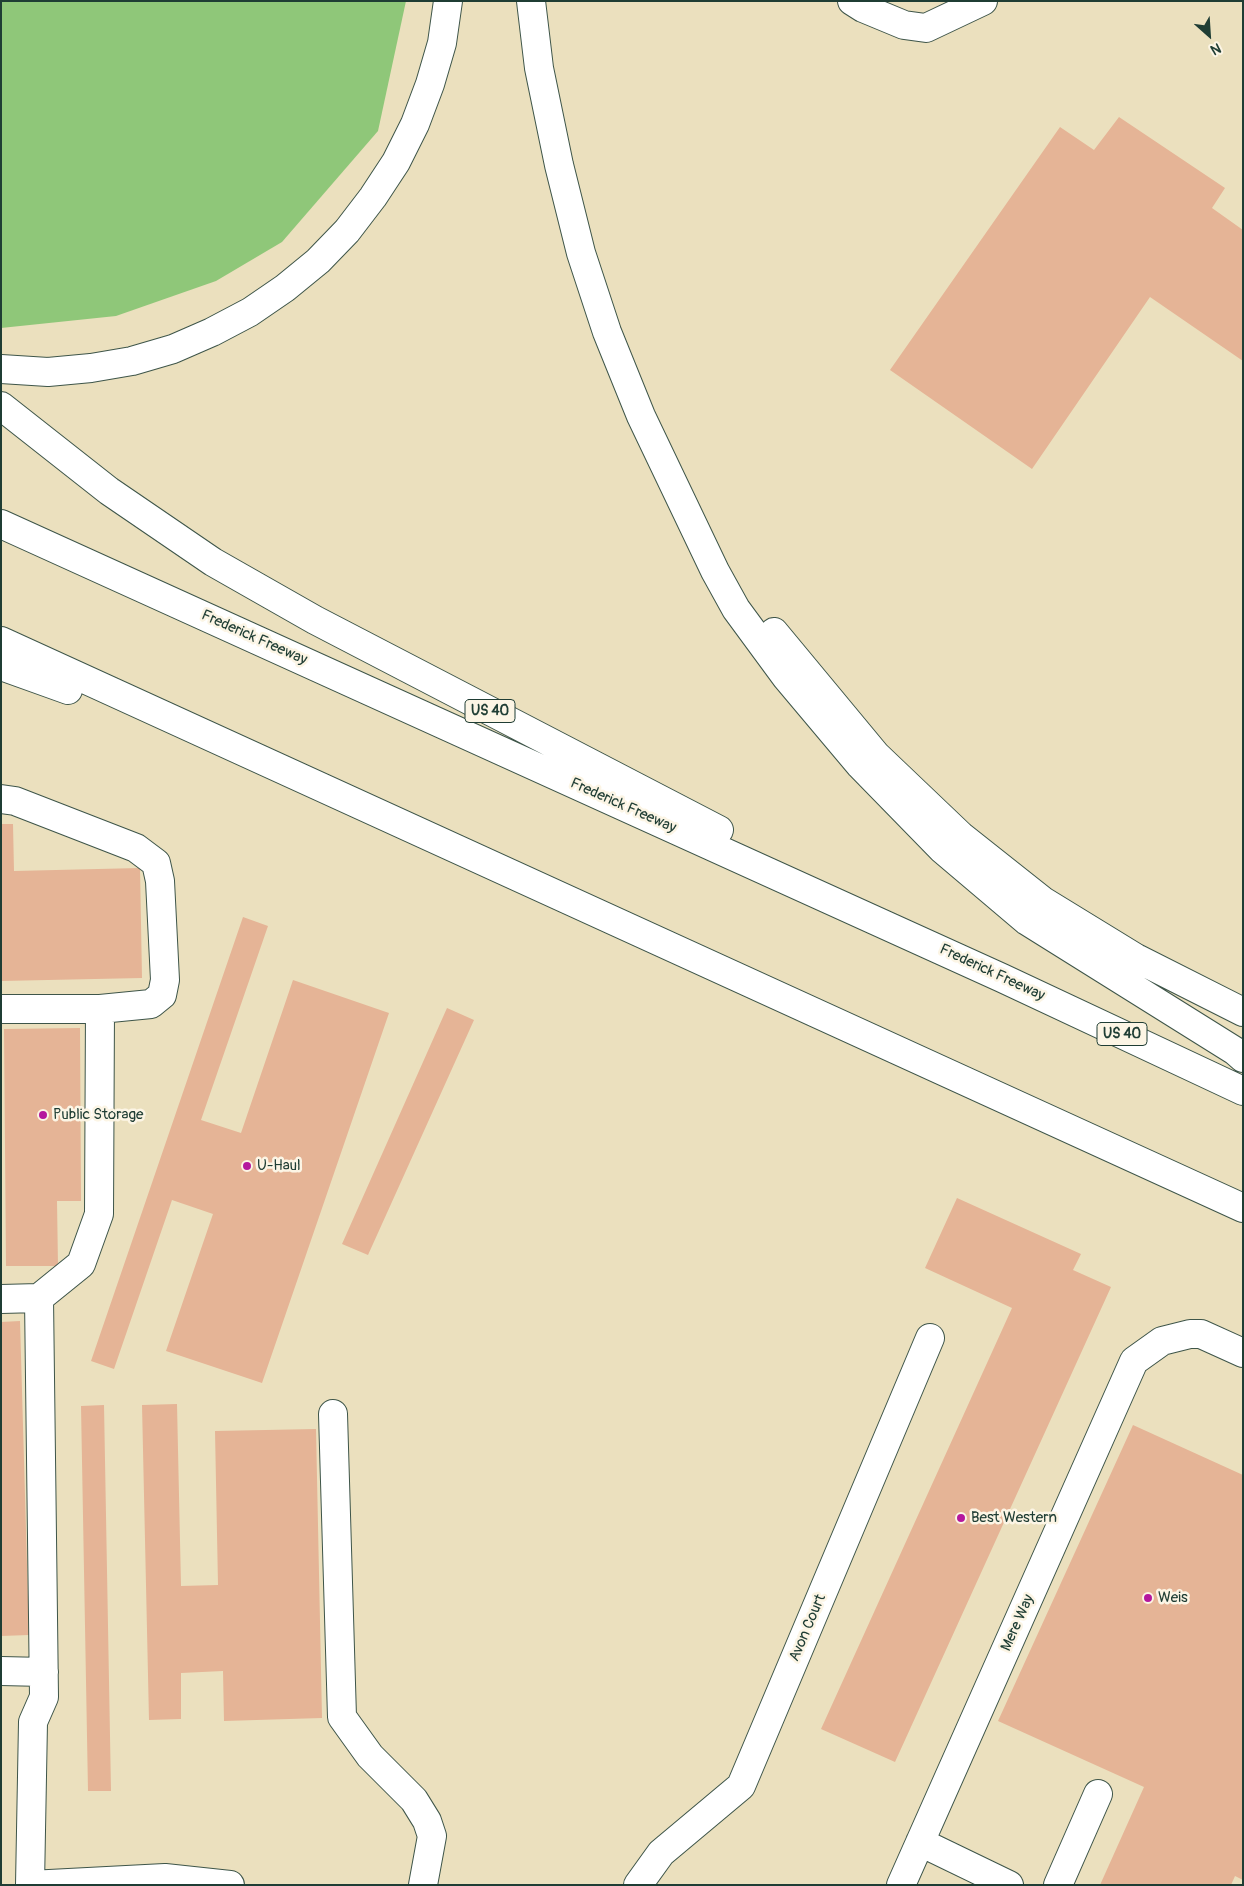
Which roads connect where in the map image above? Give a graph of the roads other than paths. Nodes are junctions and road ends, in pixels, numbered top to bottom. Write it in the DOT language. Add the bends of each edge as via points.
graph roads {
  1 [pos="448,1"];
  2 [pos="531,1"];
  3 [pos="852,1"];
  4 [pos="983,1"];
  5 [pos="1,369"];
  6 [pos="1,406"];
  7 [pos="1,524"];
  8 [pos="715,571"];
  9 [pos="1,641"];
  10 [pos="1,666"];
  11 [pos="227,746"];
  12 [pos="1,799"];
  13 [pos="1002,978"];
  14 [pos="100,1008"];
  15 [pos="1,1009"];
  16 [pos="1243,1012"];
  17 [pos="1243,1058"];
  18 [pos="1243,1091"];
  19 [pos="1243,1208"];
  20 [pos="39,1298"];
  21 [pos="1,1299"];
  22 [pos="930,1338"];
  23 [pos="1243,1353"];
  24 [pos="333,1414"];
  25 [pos="1,1672"];
  26 [pos="44,1672"];
  27 [pos="1098,1794"];
  28 [pos="920,1842"];
  29 [pos="980,1879"];
  30 [pos="30,1885"];
  31 [pos="230,1885"];
  32 [pos="423,1885"];
  33 [pos="638,1885"];
  34 [pos="901,1885"];
  35 [pos="1009,1885"];
  36 [pos="1058,1885"];
  1 -- 5 [label="main road" via="442,44 412,132 374,197 318,261 250,312 173,349 99,367 48,372"];
  2 -- 8 [label="main road" via="539,68 558,165 601,315 641,416"];
  3 -- 4 [label="main road" via="904,25 926,28"];
  6 -- 13 [label="main road, US 40" via="110,491 213,562 315,620"];
  7 -- 13 [label="main road, Frederick Freeway"];
  8 -- 16 [label="main road" via="750,604 876,755 961,836 1043,901 1136,958"];
  8 -- 17 [label="main road" via="736,608 786,677 860,764 942,849 1027,921"];
  9 -- 11 [label="main road"];
  10 -- 11 [label="main road"];
  11 -- 19 [label="main road"];
  12 -- 14 [label="main road" via="15,800 136,848 156,864 160,881 165,980 162,995 151,1004"];
  13 -- 18 [label="main road, Frederick Freeway / US 40"];
  14 -- 15 [label="main road"];
  14 -- 20 [label="main road" via="98,1214 81,1264"];
  20 -- 21 [label="main road"];
  20 -- 26 [label="main road"];
  22 -- 33 [label="main road, Avon Court" via="741,1786 661,1854"];
  23 -- 28 [label="main road, Mere Way" via="1200,1334 1190,1334 1162,1341 1134,1361"];
  24 -- 32 [label="main road" via="342,1717 370,1756 414,1800 427,1821 432,1836"];
  25 -- 26 [label="main road"];
  26 -- 30 [label="main road" via="44,1697 33,1722"];
  27 -- 36 [label="main road"];
  28 -- 29 [label="main road"];
  28 -- 34 [label="main road, Mere Way"];
  29 -- 35 [label="main road"];
  30 -- 31 [label="main road" via="164,1878"];
}
